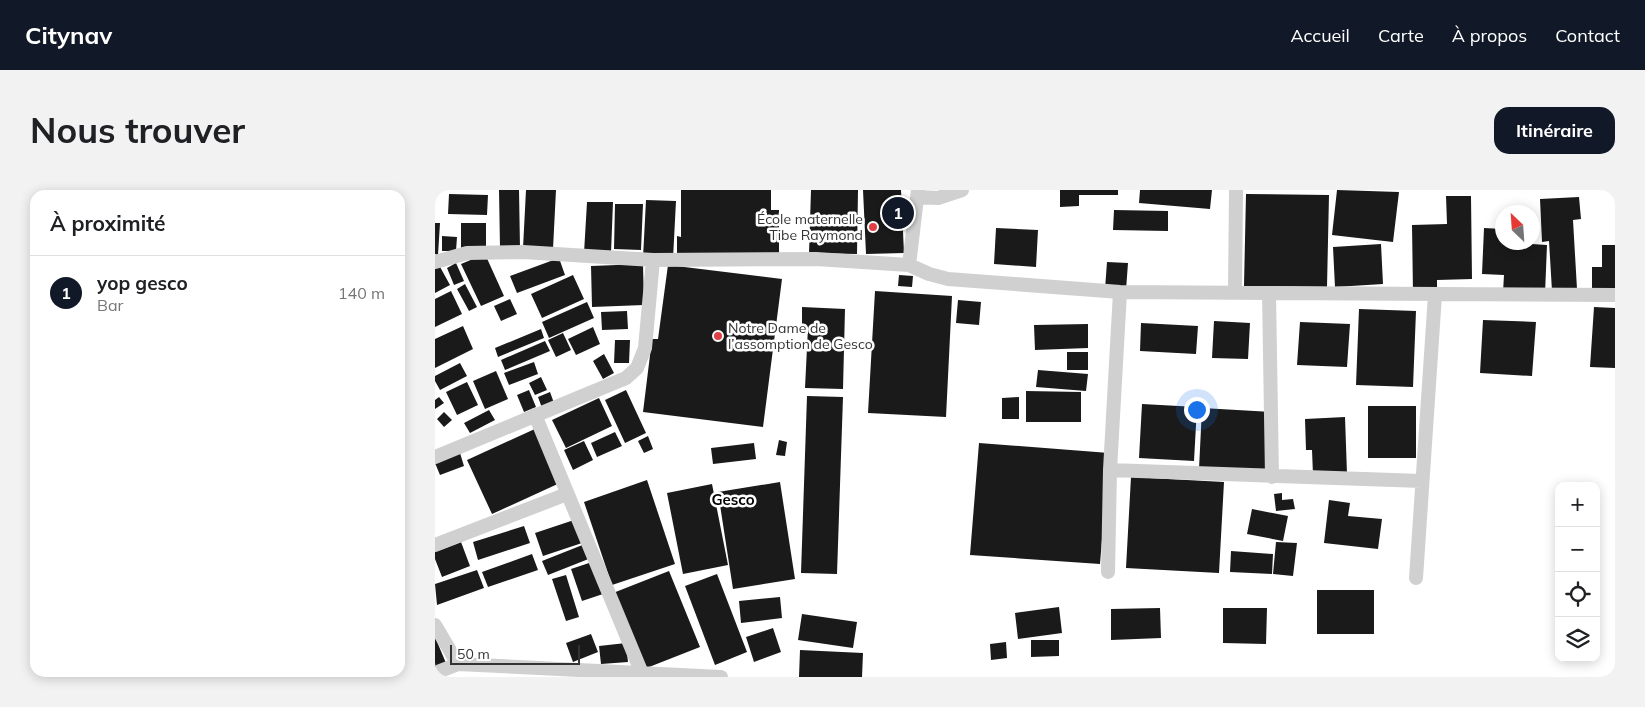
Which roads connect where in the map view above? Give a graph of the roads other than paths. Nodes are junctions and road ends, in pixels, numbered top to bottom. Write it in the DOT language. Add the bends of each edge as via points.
graph roads {
  1 [pos="962,190"];
  2 [pos="1236,190"];
  3 [pos="918,193"];
  4 [pos="653,260"];
  5 [pos="435,262"];
  6 [pos="909,265"];
  7 [pos="1235,291"];
  8 [pos="1120,292"];
  9 [pos="1269,293"];
  10 [pos="1435,295"];
  11 [pos="1615,295"];
  12 [pos="535,415"];
  13 [pos="435,457"];
  14 [pos="1110,470"];
  15 [pos="1271,477"];
  16 [pos="1422,481"];
  17 [pos="567,494"];
  18 [pos="435,545"];
  19 [pos="1109,572"];
  20 [pos="1416,578"];
  21 [pos="435,625"];
  22 [pos="458,664"];
  23 [pos="641,671"];
  24 [pos="435,673"];
  25 [pos="721,677"];
  1 -- 3 [label="street" via="938,198"];
  2 -- 7 [label="street"];
  3 -- 6 [label="street"];
  4 -- 5 [label="street" via="596,255 467,253"];
  4 -- 6 [label="street" via="816,258"];
  4 -- 12 [label="street" via="645,348 637,368 626,378"];
  6 -- 8 [label="street" via="948,279"];
  7 -- 8 [label="street"];
  7 -- 9 [label="street"];
  8 -- 14 [label="street"];
  9 -- 10 [label="street"];
  9 -- 15 [label="street"];
  10 -- 11 [label="street"];
  10 -- 16 [label="street"];
  12 -- 13 [label="street"];
  12 -- 17 [label="street"];
  14 -- 15 [label="street"];
  14 -- 19 [label="street"];
  15 -- 16 [label="street"];
  16 -- 20 [label="street"];
  17 -- 18 [label="street"];
  17 -- 23 [label="street"];
  21 -- 22 [label="street"];
  22 -- 23 [label="street"];
  22 -- 24 [label="street"];
  23 -- 25 [label="street"];
}
